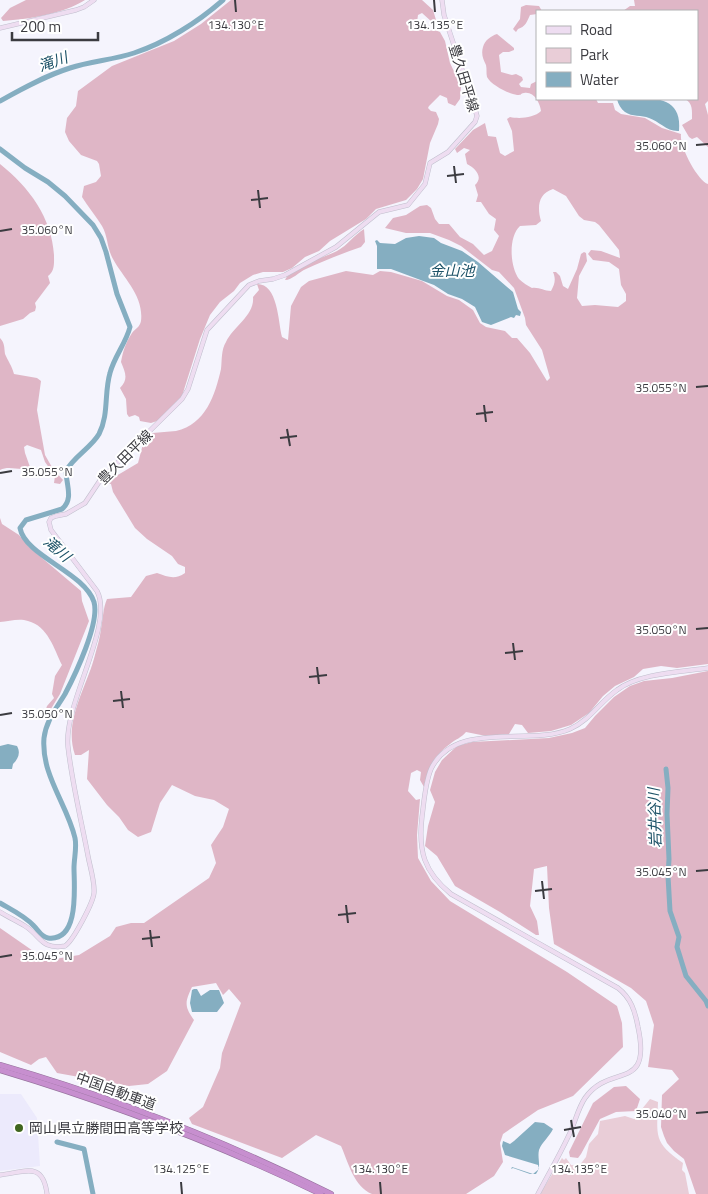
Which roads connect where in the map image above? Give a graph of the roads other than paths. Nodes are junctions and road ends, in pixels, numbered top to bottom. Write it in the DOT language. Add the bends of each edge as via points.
graph roads {
  1 [pos="94,0"];
  2 [pos="442,0"];
  3 [pos="0,28"];
  4 [pos="708,668"];
  5 [pos="0,912"];
  6 [pos="0,1065"];
  7 [pos="0,1070"];
  8 [pos="0,1175"];
  9 [pos="47,1194"];
  10 [pos="321,1194"];
  11 [pos="331,1194"];
  12 [pos="538,1194"];
  1 -- 3 [label="main road" via="76,10"];
  2 -- 5 [label="main road, 豊久田平線" via="477,116 475,122 448,152 430,163 425,184 408,205 380,212 336,247 285,275 249,285 207,330 182,400 101,479 85,504 50,520 51,530 97,591 101,607 96,637 73,710 68,744 94,895 74,936 65,946 43,944 25,926"];
  4 -- 12 [label="main road" via="648,677 627,684 569,730 546,735 476,739 456,744 438,758 428,777 420,842 427,866 436,880 451,894 623,992 632,1003 642,1050 640,1061 633,1070 588,1093"];
  6 -- 11 [label="highway, 中国自動車道" via="145,1113 260,1160"];
  7 -- 10 [label="highway, 中国自動車道" via="167,1127"];
  8 -- 9 [label="main road" via="38,1173 45,1180"];
}
